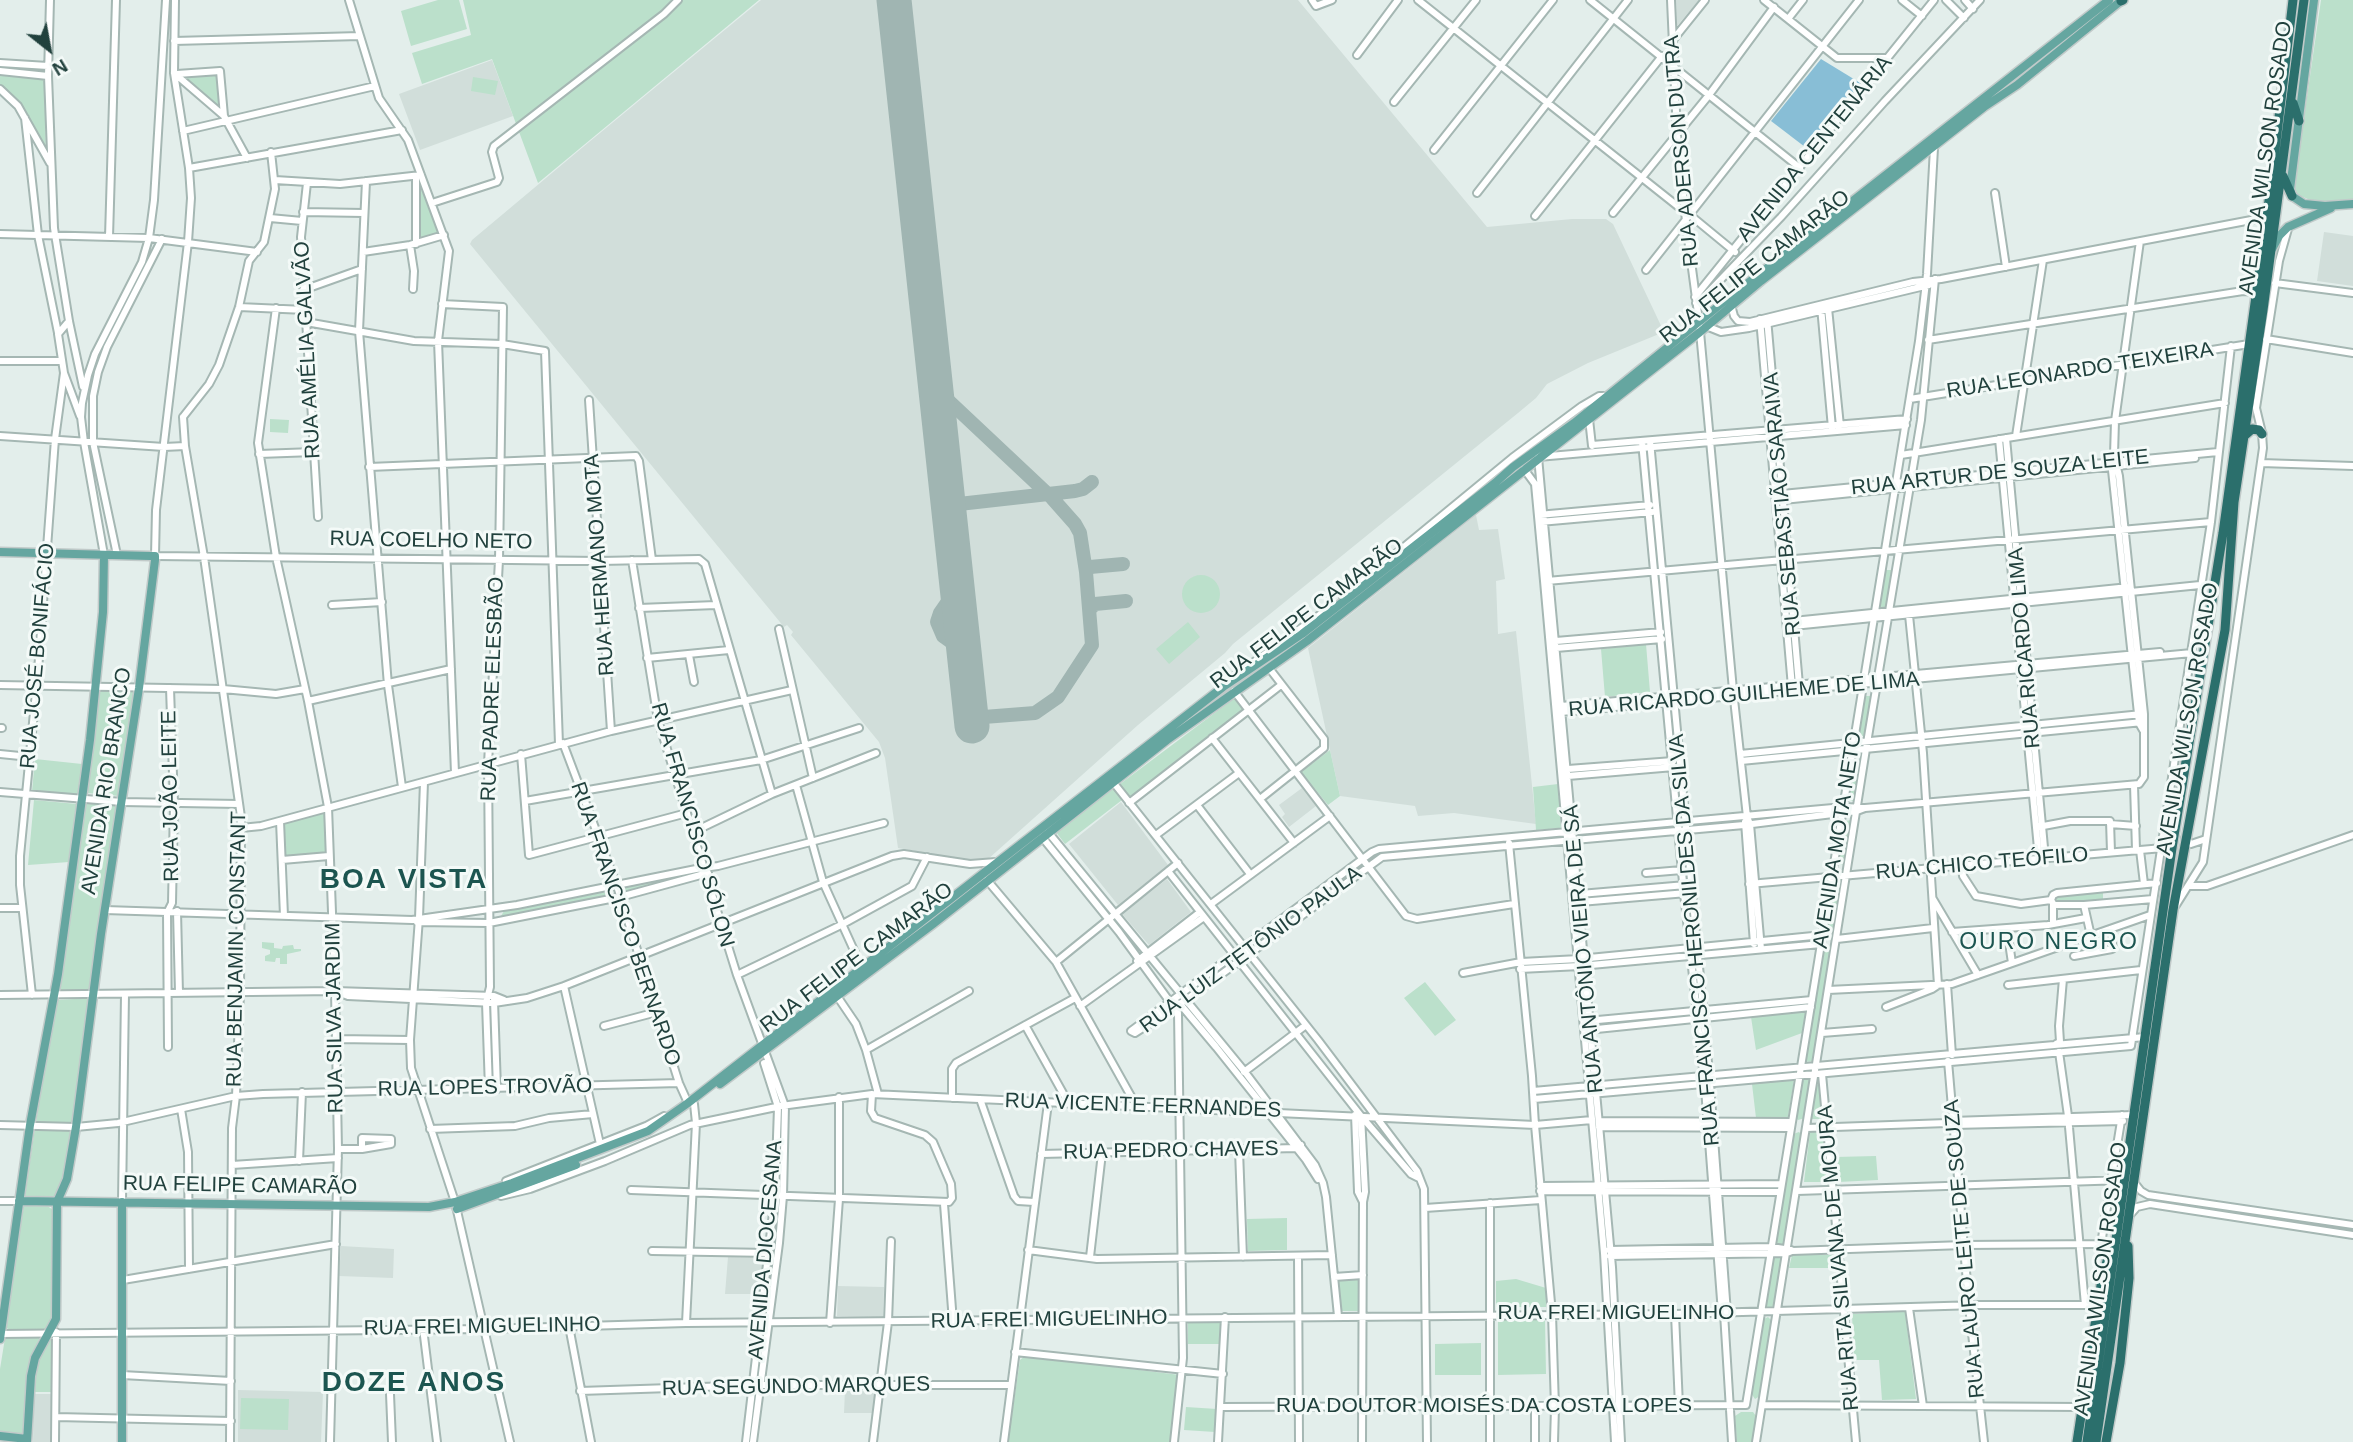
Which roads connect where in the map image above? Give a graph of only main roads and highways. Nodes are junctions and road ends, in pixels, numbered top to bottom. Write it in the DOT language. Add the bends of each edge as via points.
graph roads {
  1 [pos="2109,0"];
  2 [pos="2122,0"];
  3 [pos="2293,0"];
  4 [pos="2304,0"];
  5 [pos="2314,0"];
  6 [pos="2038,55"];
  7 [pos="2017,85"];
  8 [pos="2292,100"];
  9 [pos="2299,121"];
  10 [pos="1896,167"];
  11 [pos="2282,171"];
  12 [pos="1894,178"];
  13 [pos="1864,193"];
  14 [pos="2292,196"];
  15 [pos="1862,204"];
  16 [pos="2353,204"];
  17 [pos="2337,206"];
  18 [pos="2271,252"];
  19 [pos="1700,327"];
  20 [pos="2251,385"];
  21 [pos="2256,408"];
  22 [pos="2262,434"];
  23 [pos="2243,437"];
  24 [pos="1549,440"];
  25 [pos="1524,469"];
  26 [pos="0,554"];
  27 [pos="104,557"];
  28 [pos="157,558"];
  29 [pos="2206,629"];
  30 [pos="2225,630"];
  31 [pos="1285,646"];
  32 [pos="2200,665"];
  33 [pos="2218,667"];
  34 [pos="1269,668"];
  35 [pos="1237,678"];
  36 [pos="1234,691"];
  37 [pos="1154,741"];
  38 [pos="1153,751"];
  39 [pos="983,879"];
  40 [pos="929,916"];
  41 [pos="918,935"];
  42 [pos="888,947"];
  43 [pos="885,960"];
  44 [pos="835,993"];
  45 [pos="762,1049"];
  46 [pos="691,1104"];
  47 [pos="649,1133"];
  48 [pos="2129,1180"];
  49 [pos="19,1201"];
  50 [pos="57,1202"];
  51 [pos="122,1202"];
  52 [pos="2122,1230"];
  53 [pos="2118,1260"];
  54 [pos="0,1334"];
  55 [pos="0,1339"];
  56 [pos="0,1436"];
  57 [pos="27,1440"];
  58 [pos="122,1442"];
  59 [pos="2077,1442"];
  60 [pos="2087,1442"];
  61 [pos="2096,1442"];
  62 [pos="2106,1442"];
  1 -- 6 [label="main road, RUA FELIPE CAMARÃO"];
  2 -- 7 [label="main road, RUA FELIPE CAMARÃO"];
  3 -- 29 [label="highway, AVENIDA WILSON ROSADO" via="2267,217"];
  4 -- 8 [label="highway, AVENIDA WILSON ROSADO"];
  5 -- 9 [label="main road"];
  6 -- 7 [label="main road" via="2045,53 2048,58"];
  6 -- 10 [label="main road, RUA FELIPE CAMARÃO"];
  7 -- 12 [label="main road, RUA FELIPE CAMARÃO"];
  8 -- 9 [label="highway"];
  8 -- 11 [label="highway, AVENIDA WILSON ROSADO"];
  9 -- 14 [label="main road"];
  10 -- 12 [label="main road" via="1888,177"];
  10 -- 13 [label="main road, RUA FELIPE CAMARÃO"];
  11 -- 14 [label="highway"];
  11 -- 18 [label="highway, AVENIDA WILSON ROSADO"];
  12 -- 15 [label="main road, RUA FELIPE CAMARÃO"];
  13 -- 15 [label="main road" via="1868,196"];
  13 -- 19 [label="main road, RUA FELIPE CAMARÃO"];
  14 -- 17 [label="main road" via="2304,204"];
  15 -- 19 [label="main road, RUA FELIPE CAMARÃO"];
  16 -- 17 [label="main road"];
  17 -- 18 [label="main road" via="2288,228"];
  18 -- 20 [label="highway, AVENIDA WILSON ROSADO"];
  19 -- 24 [label="main road, RUA FELIPE CAMARÃO"];
  19 -- 25 [label="main road, RUA FELIPE CAMARÃO"];
  20 -- 21 [label="highway"];
  20 -- 23 [label="highway, AVENIDA WILSON ROSADO"];
  22 -- 23 [label="highway" via="2252,429"];
  23 -- 30 [label="highway, AVENIDA WILSON ROSADO"];
  24 -- 25 [label="main road" via="1521,461"];
  24 -- 31 [label="main road, RUA FELIPE CAMARÃO"];
  25 -- 34 [label="main road, RUA FELIPE CAMARÃO"];
  26 -- 27 [label="main road, RUA COELHO NETO"];
  27 -- 28 [label="main road, RUA COELHO NETO"];
  27 -- 28 [label="main road, RUA COELHO NETO"];
  27 -- 49 [label="main road, AVENIDA RIO BRANCO" via="103,612 82,798"];
  28 -- 50 [label="main road, AVENIDA RIO BRANCO" via="76,1127 67,1179"];
  29 -- 30 [label="highway" via="2215,638"];
  29 -- 32 [label="highway, AVENIDA WILSON ROSADO"];
  30 -- 33 [label="highway, AVENIDA WILSON ROSADO"];
  31 -- 34 [label="main road" via="1266,661"];
  31 -- 35 [label="main road, RUA FELIPE CAMARÃO"];
  32 -- 33 [label="highway" via="2208,655"];
  32 -- 48 [label="highway, AVENIDA WILSON ROSADO" via="2168,848 2132,1118"];
  33 -- 48 [label="highway, AVENIDA WILSON ROSADO"];
  34 -- 36 [label="main road, RUA FELIPE CAMARÃO"];
  35 -- 36 [label="main road" via="1249,678"];
  35 -- 37 [label="main road, RUA FELIPE CAMARÃO"];
  36 -- 38 [label="main road, RUA FELIPE CAMARÃO"];
  37 -- 38 [label="main road" via="1164,738"];
  37 -- 39 [label="main road, RUA FELIPE CAMARÃO" via="999,861"];
  38 -- 39 [label="main road, RUA FELIPE CAMARÃO"];
  39 -- 40 [label="main road, RUA FELIPE CAMARÃO"];
  39 -- 41 [label="main road, RUA FELIPE CAMARÃO"];
  40 -- 41 [label="main road" via="908,937 911,940"];
  40 -- 42 [label="main road, RUA FELIPE CAMARÃO"];
  41 -- 43 [label="main road, RUA FELIPE CAMARÃO"];
  42 -- 43 [label="main road" via="899,946"];
  42 -- 44 [label="main road, RUA FELIPE CAMARÃO"];
  43 -- 44 [label="main road, RUA FELIPE CAMARÃO"];
  44 -- 45 [label="main road, RUA FELIPE CAMARÃO"];
  44 -- 45 [label="main road, RUA FELIPE CAMARÃO" via="828,1003"];
  45 -- 46 [label="main road, RUA FELIPE CAMARÃO"];
  46 -- 47 [label="main road, RUA FELIPE CAMARÃO"];
  46 -- 47 [label="main road, RUA FELIPE CAMARÃO" via="666,1130"];
  47 -- 51 [label="main road, RUA FELIPE CAMARÃO" via="456,1205"];
  48 -- 52 [label="highway, AVENIDA WILSON ROSADO"];
  48 -- 52 [label="highway, AVENIDA WILSON ROSADO" via="2128,1218"];
  49 -- 50 [label="main road, RUA FELIPE CAMARÃO"];
  49 -- 54 [label="main road, AVENIDA RIO BRANCO"];
  50 -- 51 [label="main road, RUA FELIPE CAMARÃO"];
  50 -- 57 [label="main road, AVENIDA RIO BRANCO" via="56,1322 33,1367"];
  51 -- 58 [label="main road"];
  52 -- 53 [label="highway, AVENIDA WILSON ROSADO"];
  52 -- 59 [label="highway" via="2102,1279"];
  52 -- 62 [label="highway" via="2129,1278"];
  53 -- 60 [label="highway, AVENIDA WILSON ROSADO"];
  53 -- 61 [label="highway, AVENIDA WILSON ROSADO"];
  54 -- 55 [label="main road, AVENIDA RIO BRANCO"];
  56 -- 57 [label="main road"];
}
